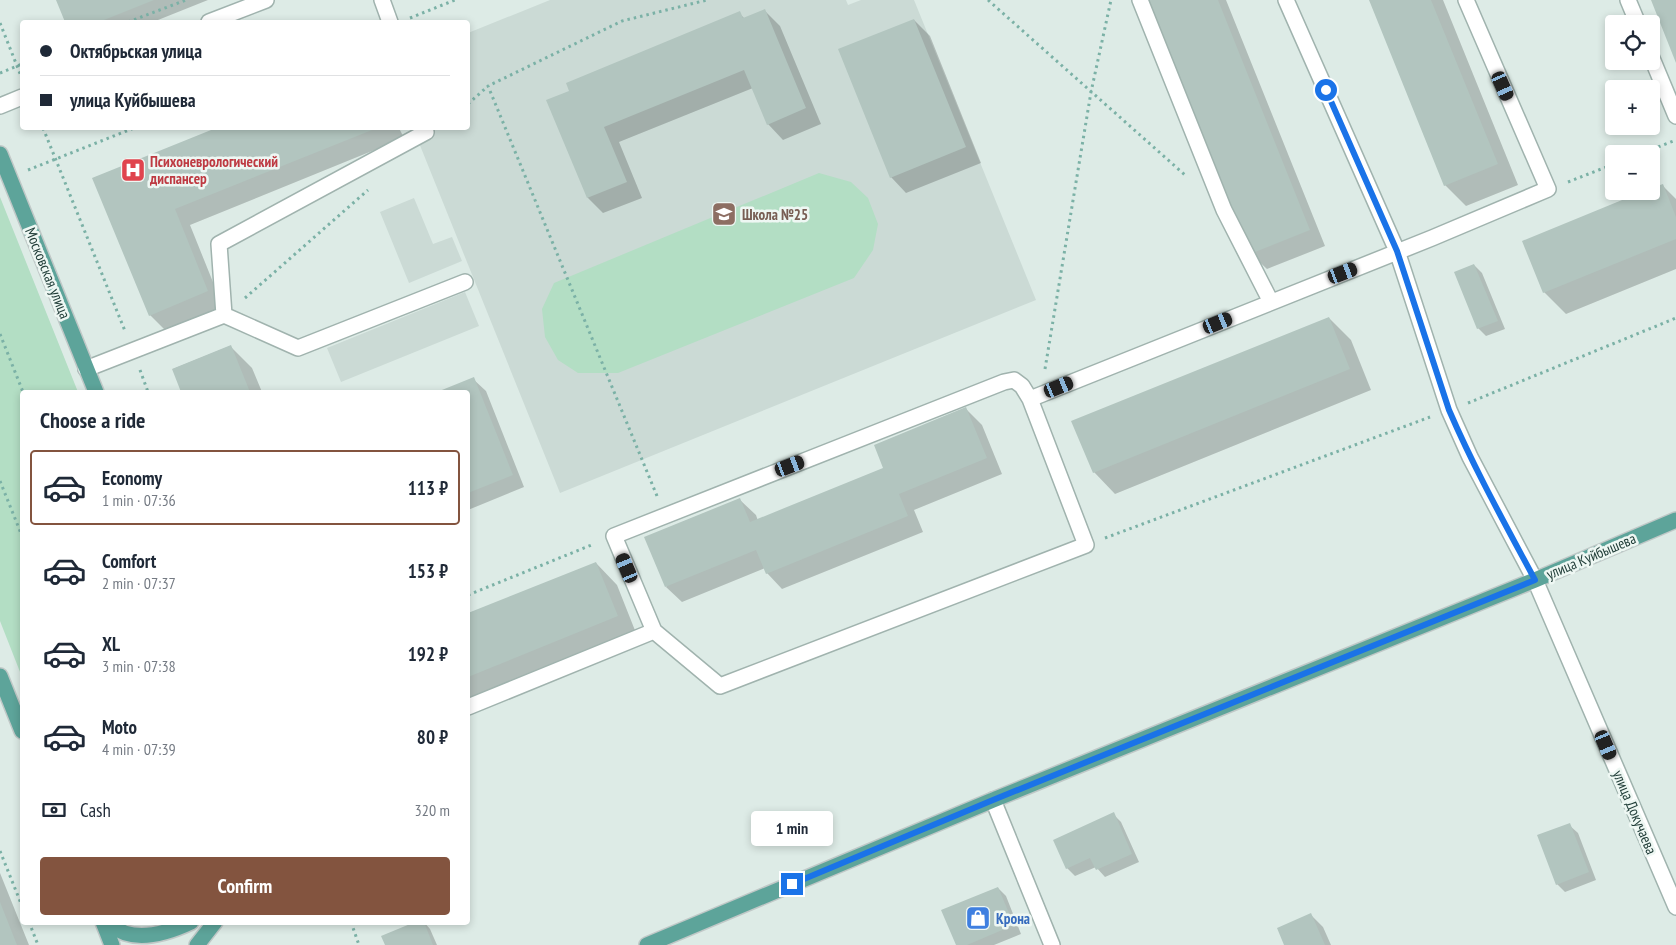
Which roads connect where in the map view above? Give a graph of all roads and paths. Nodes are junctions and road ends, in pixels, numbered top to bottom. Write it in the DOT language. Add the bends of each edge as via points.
graph roads {
  1 [pos="186,0"];
  2 [pos="266,0"];
  3 [pos="382,0"];
  4 [pos="455,0"];
  5 [pos="707,0"];
  6 [pos="988,0"];
  7 [pos="1111,0"];
  8 [pos="1140,0"];
  9 [pos="1286,0"];
  10 [pos="1466,0"];
  11 [pos="1628,0"];
  12 [pos="1634,15"];
  13 [pos="406,19"];
  14 [pos="133,20"];
  15 [pos="214,20"];
  16 [pos="389,20"];
  17 [pos="0,23"];
  18 [pos="20,65"];
  19 [pos="17,66"];
  20 [pos="1657,70"];
  21 [pos="0,73"];
  22 [pos="20,74"];
  23 [pos="488,86"];
  24 [pos="1091,92"];
  25 [pos="20,98"];
  26 [pos="470,102"];
  27 [pos="0,106"];
  28 [pos="1676,116"];
  29 [pos="44,130"];
  30 [pos="129,130"];
  31 [pos="426,130"];
  32 [pos="1676,140"];
  33 [pos="1660,146"];
  34 [pos="0,154"];
  35 [pos="56,158"];
  36 [pos="1605,167"];
  37 [pos="10,177"];
  38 [pos="1187,177"];
  39 [pos="373,186"];
  40 [pos="1548,189"];
  41 [pos="1397,251"];
  42 [pos="465,282"];
  43 [pos="1271,302"];
  44 [pos="224,316"];
  45 [pos="1676,318"];
  46 [pos="0,334"];
  47 [pos="132,351"];
  48 [pos="86,369"];
  49 [pos="22,390"];
  50 [pos="95,390"];
  51 [pos="147,390"];
  52 [pos="1036,397"];
  53 [pos="1449,410"];
  54 [pos="0,481"];
  55 [pos="664,515"];
  56 [pos="1676,520"];
  57 [pos="20,531"];
  58 [pos="614,536"];
  59 [pos="1086,545"];
  60 [pos="1535,580"];
  61 [pos="470,595"];
  62 [pos="654,631"];
  63 [pos="0,676"];
  64 [pos="470,706"];
  65 [pos="20,726"];
  66 [pos="993,800"];
  67 [pos="0,851"];
  68 [pos="20,901"];
  69 [pos="1676,907"];
  70 [pos="30,925"];
  71 [pos="103,925"];
  72 [pos="113,925"];
  73 [pos="186,925"];
  74 [pos="213,925"];
  75 [pos="352,925"];
  76 [pos="38,945"];
  77 [pos="112,945"];
  78 [pos="197,945"];
  79 [pos="358,945"];
  80 [pos="647,945"];
  81 [pos="1052,945"];
  1 -- 14 [label="path"];
  2 -- 15 [label="street"];
  3 -- 16 [label="street"];
  4 -- 13 [label="path"];
  5 -- 23 [label="path" via="622,21"];
  6 -- 24 [label="path"];
  7 -- 24 [label="path"];
  8 -- 43 [label="street" via="1224,210"];
  9 -- 41 [label="street, улица Докучаева"];
  10 -- 40 [label="street"];
  11 -- 12 [label="street"];
  17 -- 19 [label="path"];
  18 -- 19 [label="path"];
  19 -- 21 [label="path"];
  19 -- 22 [label="path"];
  20 -- 28 [label="street"];
  23 -- 26 [label="path"];
  23 -- 55 [label="path"];
  24 -- 38 [label="path"];
  24 -- 52 [label="path"];
  25 -- 27 [label="street"];
  29 -- 35 [label="path"];
  30 -- 35 [label="path"];
  31 -- 44 [label="street" via="219,244"];
  32 -- 33 [label="path"];
  34 -- 37 [label="main road, Московская улица"];
  35 -- 37 [label="path"];
  35 -- 47 [label="path"];
  36 -- 40 [label="path"];
  37 -- 48 [label="main road, Московская улица"];
  39 -- 44 [label="path"];
  40 -- 41 [label="street"];
  41 -- 43 [label="street"];
  41 -- 53 [label="street, улица Докучаева"];
  42 -- 44 [label="street" via="298,348"];
  43 -- 52 [label="street"];
  44 -- 47 [label="street"];
  45 -- 53 [label="path"];
  46 -- 49 [label="path"];
  47 -- 48 [label="street"];
  47 -- 51 [label="path"];
  48 -- 50 [label="main road, Московская улица"];
  52 -- 55 [label="street" via="1014,380 1004,382"];
  52 -- 59 [label="street"];
  53 -- 59 [label="path"];
  53 -- 60 [label="street, улица Докучаева"];
  54 -- 57 [label="path"];
  55 -- 58 [label="street"];
  56 -- 60 [label="main road, улица Куйбышева"];
  58 -- 61 [label="path"];
  58 -- 62 [label="street"];
  59 -- 62 [label="street" via="720,686"];
  60 -- 66 [label="main road, улица Куйбышева"];
  60 -- 69 [label="street, улица Докучаева"];
  62 -- 64 [label="street"];
  63 -- 65 [label="main road"];
  66 -- 80 [label="main road, улица Куйбышева"];
  66 -- 81 [label="street"];
  67 -- 68 [label="path"];
  70 -- 76 [label="path"];
  71 -- 77 [label="main road"];
  72 -- 73 [label="main road" via="125,933 150,935"];
  74 -- 78 [label="main road"];
  75 -- 79 [label="path"];
}
